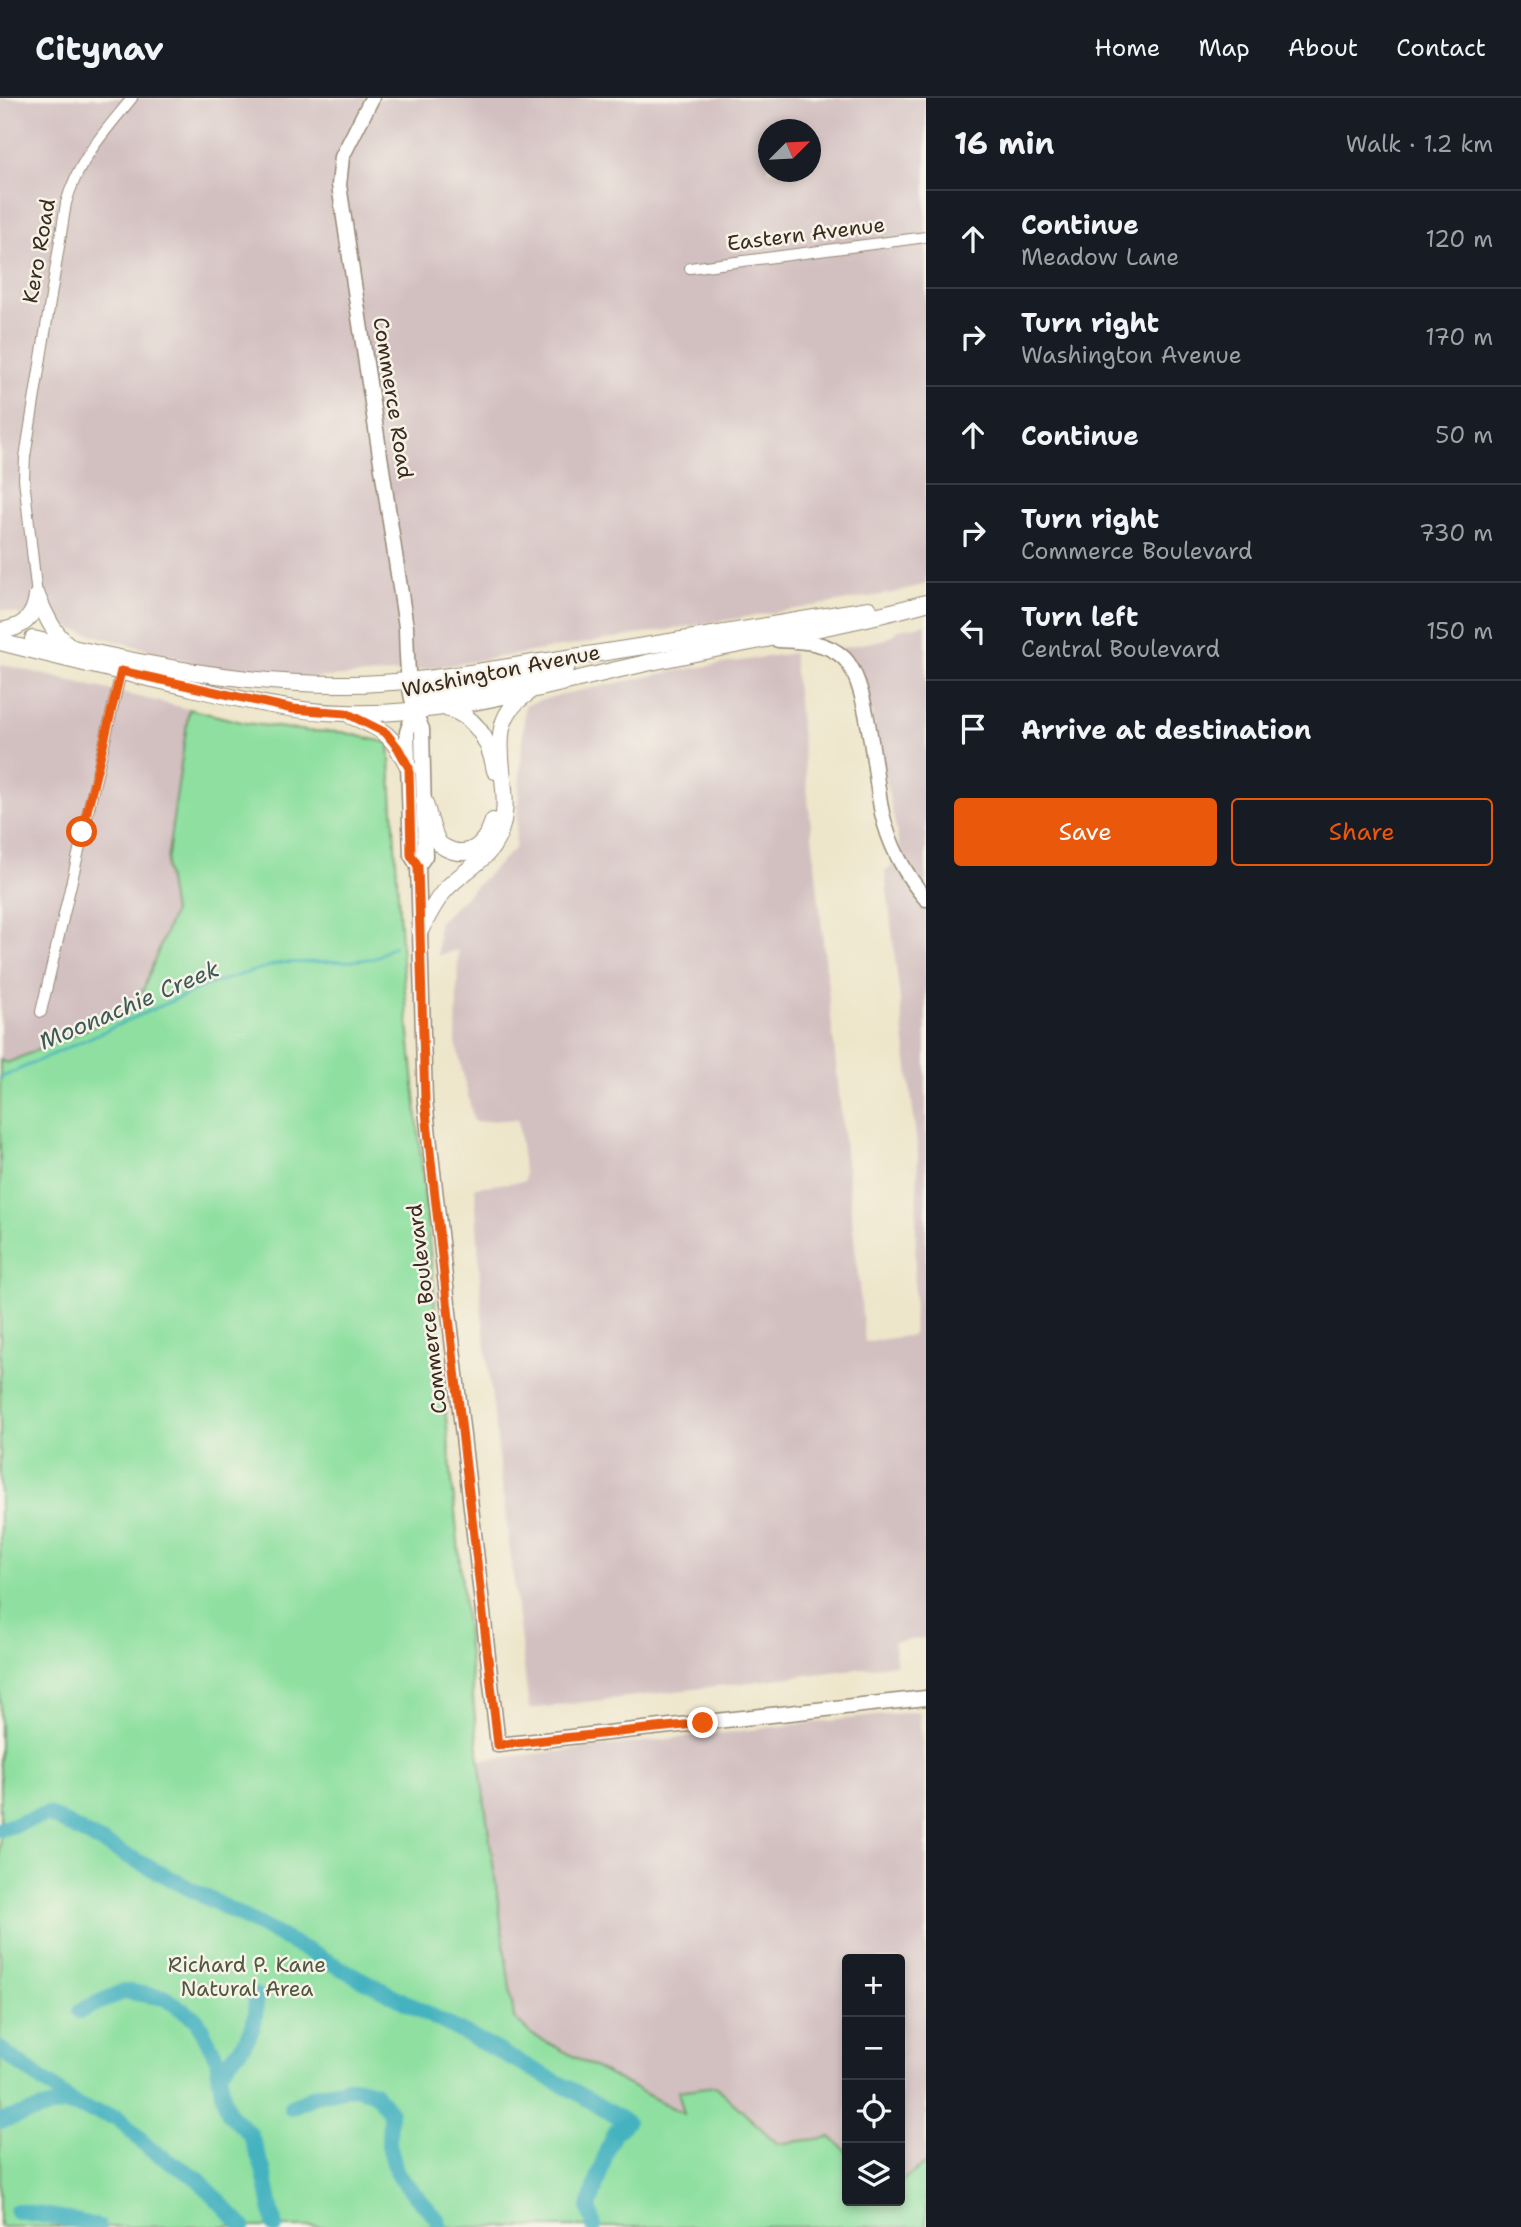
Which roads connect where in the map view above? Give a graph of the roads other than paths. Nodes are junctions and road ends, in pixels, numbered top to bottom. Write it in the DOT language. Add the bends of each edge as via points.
graph roads {
  1 [pos="132,98"];
  2 [pos="372,98"];
  3 [pos="926,237"];
  4 [pos="690,268"];
  5 [pos="37,596"];
  6 [pos="926,601"];
  7 [pos="0,631"];
  8 [pos="766,640"];
  9 [pos="0,642"];
  10 [pos="73,648"];
  11 [pos="613,651"];
  12 [pos="121,671"];
  13 [pos="409,682"];
  14 [pos="533,690"];
  15 [pos="444,708"];
  16 [pos="414,712"];
  17 [pos="346,713"];
  18 [pos="409,768"];
  19 [pos="424,801"];
  20 [pos="418,866"];
  21 [pos="926,899"];
  22 [pos="420,931"];
  23 [pos="41,1012"];
  24 [pos="926,1698"];
  1 -- 5 [label="street, Kero Road" via="86,156 65,206 24,457"];
  2 -- 13 [label="street, Commerce Road" via="342,157 339,185 404,614"];
  3 -- 4 [label="street, Eastern Avenue"];
  5 -- 7 [label="main road" via="25,623"];
  5 -- 10 [label="main road" via="61,639"];
  6 -- 8 [label="main road, Washington Avenue" via="863,621"];
  6 -- 11 [label="main road, Washington Avenue"];
  7 -- 10 [label="main road, Washington Avenue"];
  8 -- 14 [label="main road, Washington Avenue"];
  8 -- 21 [label="street" via="823,645 851,667 861,688 889,837"];
  9 -- 12 [label="main road, Washington Avenue"];
  10 -- 13 [label="main road, Washington Avenue" via="225,677 345,684"];
  11 -- 13 [label="main road, Washington Avenue"];
  11 -- 16 [label="main road" via="501,685 424,700"];
  12 -- 17 [label="main road, Washington Avenue" via="293,709"];
  12 -- 23 [label="street"];
  13 -- 16 [label="street, Commerce Road"];
  14 -- 15 [label="main road, Washington Avenue"];
  14 -- 22 [label="main road" via="512,705 503,721 505,808 499,834 486,856 439,898"];
  15 -- 16 [label="main road, Washington Avenue"];
  15 -- 19 [label="main road" via="460,711 477,726 489,746 496,812 488,835 475,849 462,853 439,843"];
  16 -- 17 [label="main road, Washington Avenue"];
  16 -- 18 [label="street, Commerce Boulevard" via="407,732"];
  16 -- 19 [label="street, Commerce Boulevard" via="422,729"];
  17 -- 18 [label="main road" via="386,733"];
  18 -- 20 [label="street, Commerce Boulevard" via="411,855"];
  19 -- 20 [label="street, Commerce Boulevard" via="425,856"];
  20 -- 22 [label="street, Commerce Boulevard"];
  22 -- 24 [label="street, Commerce Boulevard" via="428,1125 498,1745"];
}
